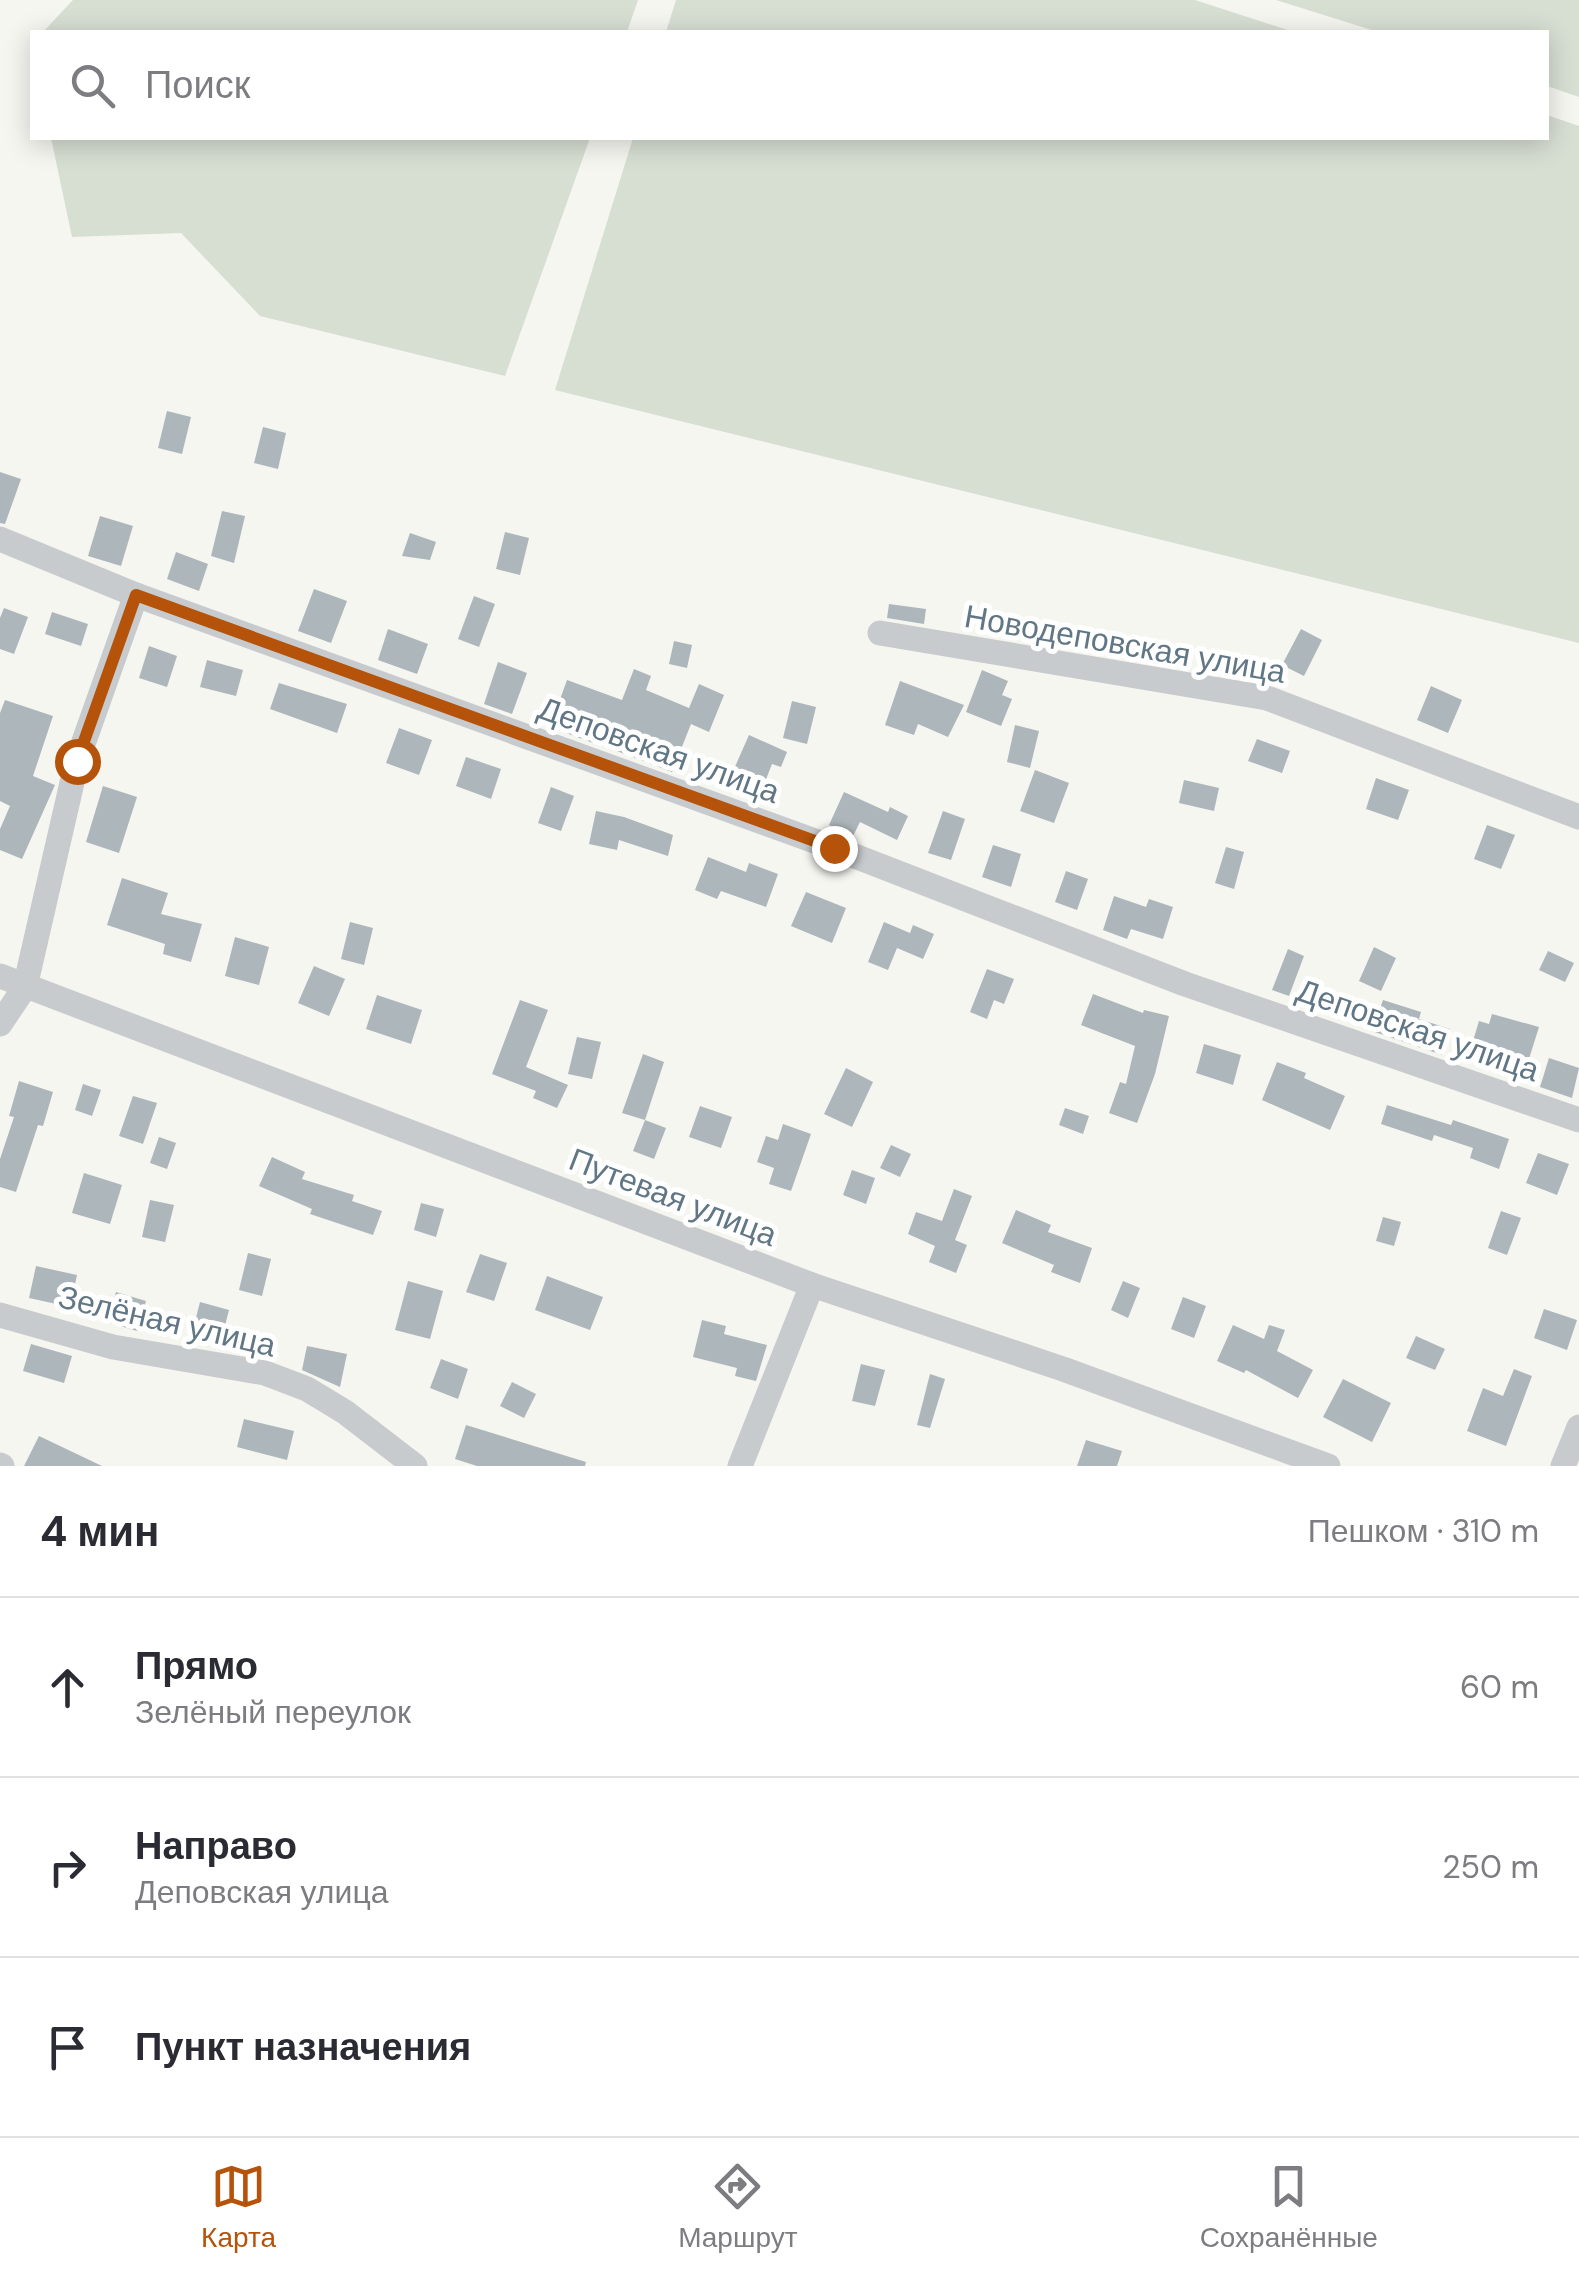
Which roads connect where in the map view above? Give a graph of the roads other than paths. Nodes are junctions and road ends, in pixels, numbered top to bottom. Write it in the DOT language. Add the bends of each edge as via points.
graph roads {
  1 [pos="0,539"];
  2 [pos="136,595"];
  3 [pos="880,633"];
  4 [pos="1579,817"];
  5 [pos="0,976"];
  6 [pos="25,987"];
  7 [pos="0,1024"];
  8 [pos="1579,1120"];
  9 [pos="812,1284"];
  10 [pos="0,1315"];
  11 [pos="1579,1427"];
  12 [pos="415,1466"];
  13 [pos="740,1466"];
  14 [pos="1328,1466"];
  15 [pos="1563,1466"];
  1 -- 2 [label="street, Деповская улица"];
  2 -- 6 [label="street" via="77,761"];
  2 -- 8 [label="street, Деповская улица" via="834,848 1186,984"];
  3 -- 4 [label="street, Новодеповская улица" via="1267,698"];
  5 -- 6 [label="street, Путевая улица"];
  6 -- 7 [label="street"];
  6 -- 9 [label="street, Путевая улица"];
  9 -- 13 [label="street"];
  9 -- 14 [label="street, Путевая улица"];
  10 -- 12 [label="street, Зелёная улица" via="113,1346 265,1372 345,1412"];
  11 -- 15 [label="street"];
}
